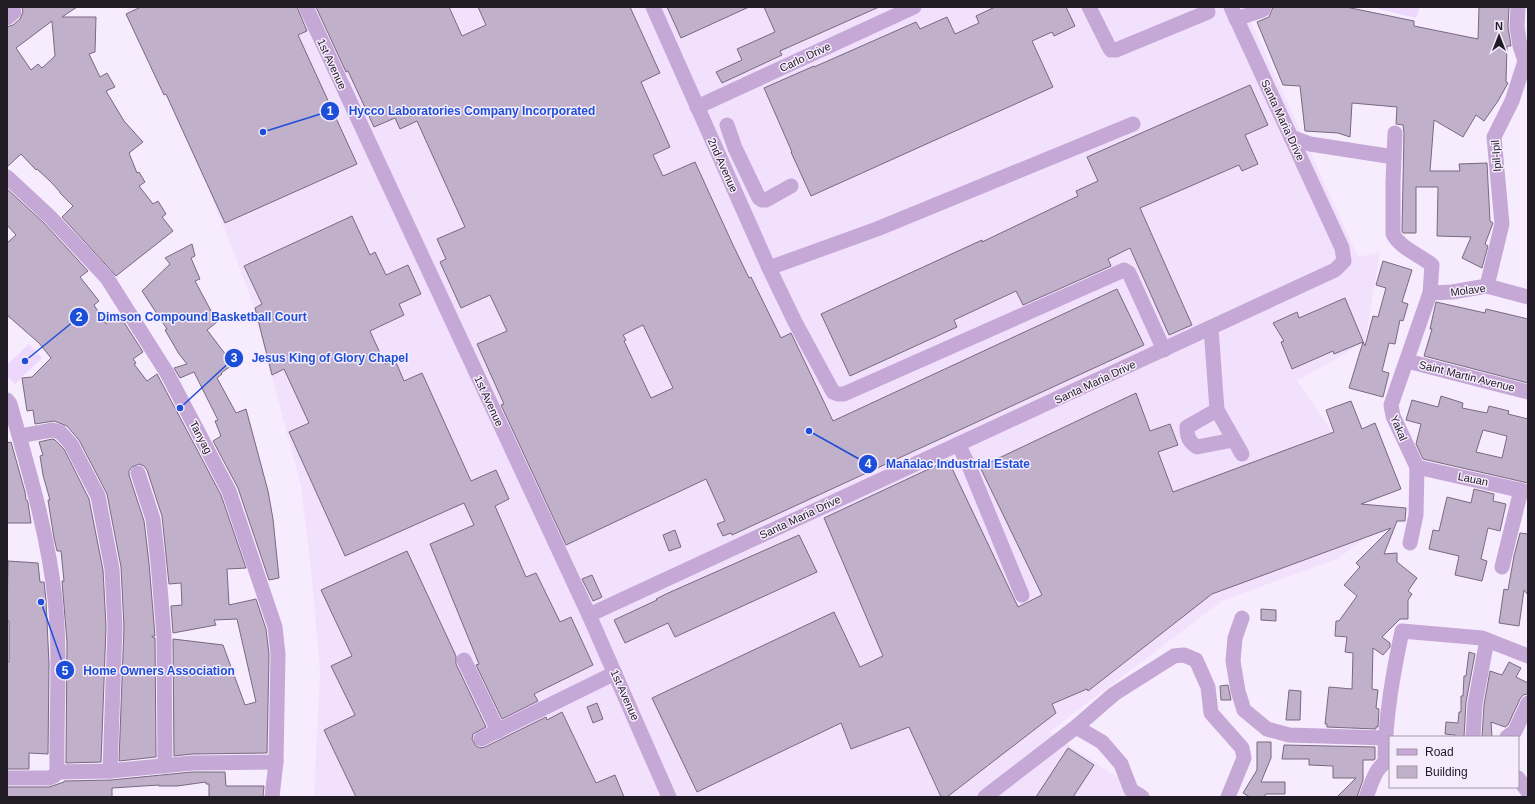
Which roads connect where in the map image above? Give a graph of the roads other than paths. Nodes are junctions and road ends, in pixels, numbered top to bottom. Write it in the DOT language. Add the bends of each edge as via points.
graph roads {
  1 [pos="11,7"];
  2 [pos="306,7"];
  3 [pos="653,7"];
  4 [pos="914,7"];
  5 [pos="1090,7"];
  6 [pos="1206,7"];
  7 [pos="1264,7"];
  8 [pos="1518,7"];
  9 [pos="1233,13"];
  10 [pos="7,18"];
  11 [pos="1527,62"];
  12 [pos="697,107"];
  13 [pos="1134,124"];
  14 [pos="727,125"];
  15 [pos="1396,133"];
  16 [pos="1291,137"];
  17 [pos="1394,158"];
  18 [pos="7,177"];
  19 [pos="791,186"];
  20 [pos="769,268"];
  21 [pos="1487,286"];
  22 [pos="1430,293"];
  23 [pos="1528,297"];
  24 [pos="1211,328"];
  25 [pos="1164,350"];
  26 [pos="1407,361"];
  27 [pos="1528,392"];
  28 [pos="7,400"];
  29 [pos="1217,410"];
  30 [pos="20,436"];
  31 [pos="1233,440"];
  32 [pos="958,444"];
  33 [pos="1242,454"];
  34 [pos="1418,467"];
  35 [pos="138,473"];
  36 [pos="1524,491"];
  37 [pos="1410,542"];
  38 [pos="1502,567"];
  39 [pos="1022,595"];
  40 [pos="589,615"];
  41 [pos="1242,618"];
  42 [pos="1487,640"];
  43 [pos="1528,656"];
  44 [pos="464,660"];
  45 [pos="615,673"];
  46 [pos="1528,703"];
  47 [pos="1076,727"];
  48 [pos="498,731"];
  49 [pos="1473,736"];
  50 [pos="1509,736"];
  51 [pos="1385,738"];
  52 [pos="481,739"];
  53 [pos="276,756"];
  54 [pos="1387,761"];
  55 [pos="165,766"];
  56 [pos="110,771"];
  57 [pos="57,772"];
  58 [pos="7,778"];
  59 [pos="1519,779"];
  60 [pos="1528,792"];
  61 [pos="272,797"];
  62 [pos="669,797"];
  63 [pos="985,797"];
  64 [pos="1142,797"];
  65 [pos="1228,797"];
  66 [pos="1366,797"];
  1 -- 10 [label="street" via="14,12"];
  2 -- 40 [label="street, 1st Avenue"];
  3 -- 12 [label="street, 2nd Avenue"];
  4 -- 12 [label="street, Carlo Drive"];
  5 -- 6 [label="street" via="1112,50 1208,12"];
  7 -- 9 [label="street" via="1263,10"];
  8 -- 11 [label="street, Ipil-Ipil" via="1517,27 1520,46"];
  9 -- 16 [label="street, Santa Maria Drive"];
  11 -- 21 [label="street, Ipil-Ipil" via="1494,137 1502,224"];
  12 -- 20 [label="street, 2nd Avenue"];
  13 -- 20 [label="street" via="877,229"];
  14 -- 19 [label="street" via="735,148 762,200"];
  15 -- 17 [label="street"];
  16 -- 17 [label="street" via="1310,144"];
  16 -- 24 [label="street, Santa Maria Drive" via="1342,248 1344,261 1335,270"];
  17 -- 22 [label="street, Yakal" via="1393,234 1432,265"];
  18 -- 53 [label="street, Tanyag" via="50,216 106,278 167,373 229,492 275,626 278,654"];
  20 -- 25 [label="street, 2nd Avenue" via="795,322 834,392 838,394 844,394 1124,270 1129,272"];
  21 -- 22 [label="street, Molave"];
  21 -- 23 [label="street, Molave"];
  22 -- 26 [label="street, Yakal"];
  24 -- 25 [label="street, Santa Maria Drive"];
  24 -- 29 [label="street"];
  25 -- 32 [label="street, Santa Maria Drive"];
  26 -- 27 [label="street, Saint Martin Avenue"];
  26 -- 34 [label="street, Yakal" via="1391,405 1393,416"];
  28 -- 30 [label="street"];
  29 -- 31 [label="street"];
  29 -- 31 [label="street" via="1187,427 1187,436 1197,447"];
  30 -- 56 [label="street" via="52,430 60,432 71,444 98,496 112,569 115,628"];
  30 -- 57 [label="street" via="49,557 55,600 59,679"];
  31 -- 33 [label="street"];
  32 -- 39 [label="street"];
  32 -- 40 [label="street, Santa Maria Drive"];
  34 -- 36 [label="street, Lauan"];
  34 -- 37 [label="street, Yakal" via="1416,516"];
  35 -- 55 [label="street" via="153,519 158,562 164,636"];
  36 -- 38 [label="street"];
  40 -- 45 [label="street, 1st Avenue"];
  41 -- 51 [label="street" via="1235,638 1233,661 1244,710 1267,729 1289,735"];
  42 -- 43 [label="street"];
  42 -- 49 [label="street" via="1475,704"];
  42 -- 51 [label="street" via="1402,630"];
  44 -- 48 [label="street"];
  45 -- 48 [label="street"];
  45 -- 62 [label="street, 1st Avenue"];
  46 -- 50 [label="street" via="1515,731"];
  47 -- 63 [label="street"];
  47 -- 64 [label="street" via="1102,742 1121,764 1131,790"];
  47 -- 65 [label="street" via="1114,694 1174,656 1184,654 1196,660 1208,687 1211,713 1242,748 1244,758"];
  48 -- 52 [label="street"];
  51 -- 54 [label="street"];
  53 -- 55 [label="street"];
  53 -- 61 [label="street, Tanyag"];
  54 -- 66 [label="street" via="1379,767"];
  55 -- 56 [label="street"];
  56 -- 57 [label="street"];
  57 -- 58 [label="street" via="48,778"];
  59 -- 60 [label="street"];
}
